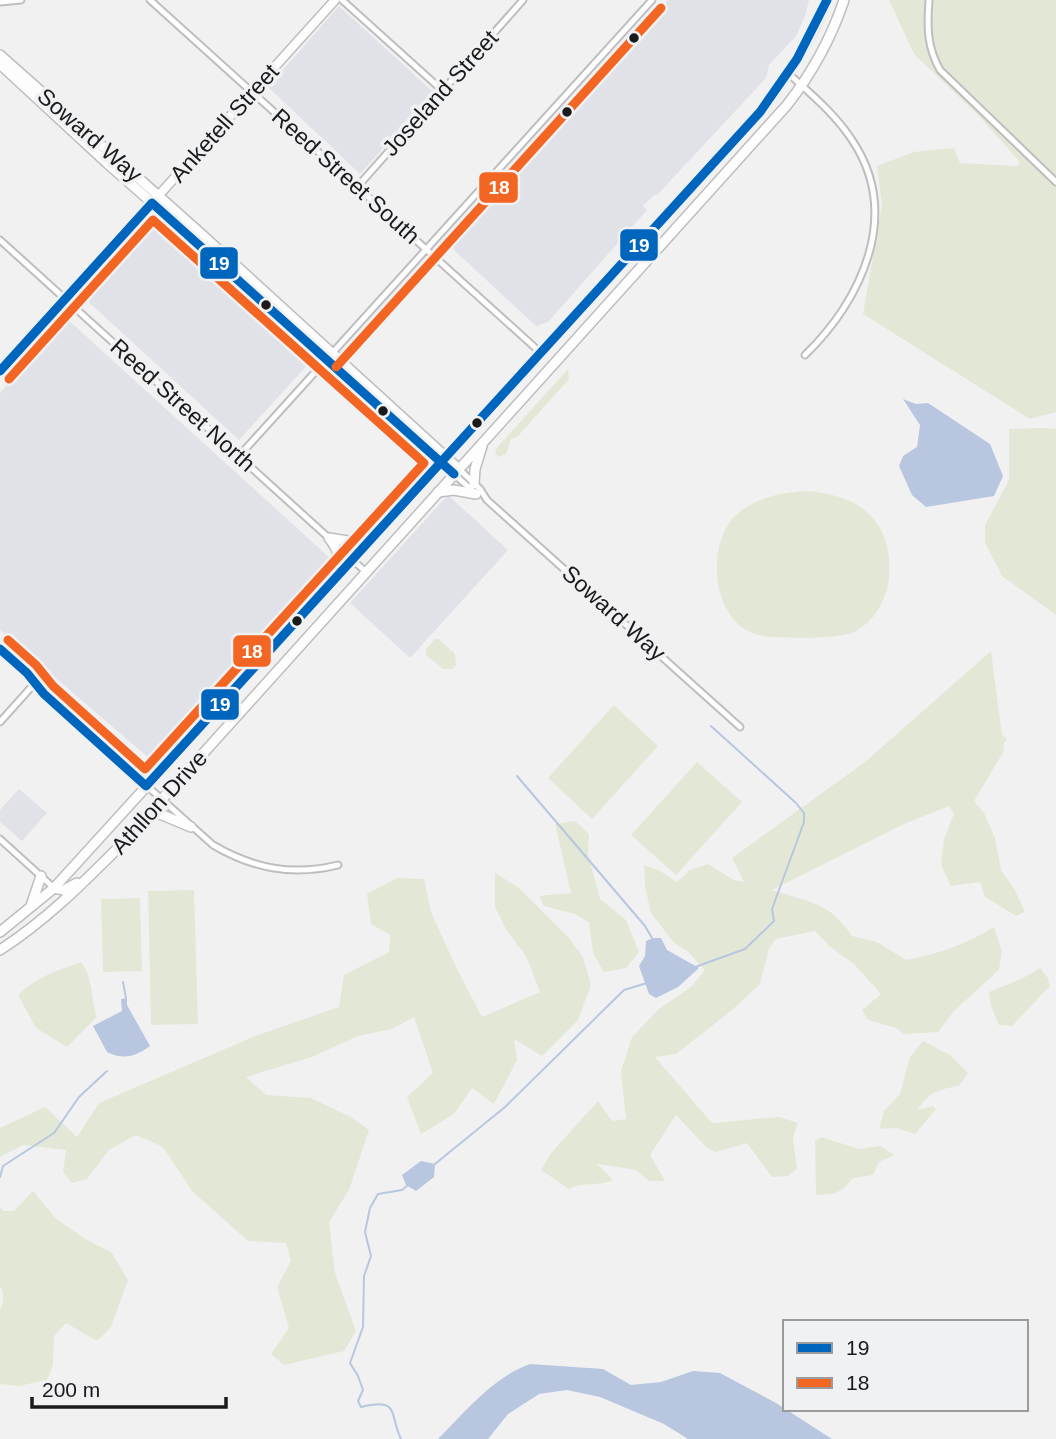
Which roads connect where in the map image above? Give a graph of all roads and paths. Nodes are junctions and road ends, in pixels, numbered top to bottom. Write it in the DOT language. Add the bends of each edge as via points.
graph roads {
  1 [pos="21,0"];
  2 [pos="150,0"];
  3 [pos="335,0"];
  4 [pos="342,0"];
  5 [pos="523,0"];
  6 [pos="652,0"];
  7 [pos="827,0"];
  8 [pos="844,0"];
  9 [pos="929,0"];
  10 [pos="0,2"];
  11 [pos="159,3"];
  12 [pos="0,55"];
  13 [pos="0,64"];
  14 [pos="789,74"];
  15 [pos="802,86"];
  16 [pos="443,91"];
  17 [pos="252,92"];
  18 [pos="1056,182"];
  19 [pos="358,186"];
  20 [pos="155,199"];
  21 [pos="0,240"];
  22 [pos="427,249"];
  23 [pos="65,299"];
  24 [pos="584,331"];
  25 [pos="541,353"];
  26 [pos="805,355"];
  27 [pos="329,356"];
  28 [pos="1,370"];
  29 [pos="536,383"];
  30 [pos="484,441"];
  31 [pos="239,456"];
  32 [pos="443,460"];
  33 [pos="456,472"];
  34 [pos="474,484"];
  35 [pos="438,492"];
  36 [pos="476,494"];
  37 [pos="487,499"];
  38 [pos="329,538"];
  39 [pos="367,544"];
  40 [pos="352,560"];
  41 [pos="366,572"];
  42 [pos="326,589"];
  43 [pos="0,722"];
  44 [pos="740,727"];
  45 [pos="146,786"];
  46 [pos="161,800"];
  47 [pos="146,816"];
  48 [pos="191,827"];
  49 [pos="0,839"];
  50 [pos="102,864"];
  51 [pos="338,865"];
  52 [pos="41,876"];
  53 [pos="54,888"];
  54 [pos="28,911"];
  55 [pos="44,918"];
  56 [pos="0,932"];
  57 [pos="0,950"];
  1 -- 10 [label="street"];
  2 -- 11 [label="street, Reed Street South"];
  3 -- 17 [label="street, Anketell Street"];
  4 -- 16 [label="street"];
  5 -- 16 [label="street, Joseland Street"];
  6 -- 22 [label="street"];
  7 -- 14 [label="main road, Athllon Drive"];
  8 -- 15 [label="main road, Athllon Drive" via="828,41"];
  9 -- 18 [label="street" via="929,44 940,71"];
  11 -- 17 [label="street, Reed Street South"];
  12 -- 20 [label="main road, Soward Way"];
  13 -- 20 [label="main road, Soward Way"];
  14 -- 15 [label="street"];
  14 -- 25 [label="main road, Athllon Drive" via="760,112"];
  15 -- 24 [label="main road, Athllon Drive"];
  15 -- 26 [label="street" via="856,145 870,181 875,221 860,282 831,328"];
  16 -- 19 [label="street, Joseland Street"];
  17 -- 19 [label="street, Reed Street South"];
  17 -- 20 [label="street, Anketell Street"];
  19 -- 22 [label="street, Reed Street South"];
  20 -- 23 [label="street, Anketell Street"];
  20 -- 27 [label="main road, Soward Way"];
  21 -- 23 [label="street, Reed Street North"];
  22 -- 25 [label="street, Reed Street South"];
  22 -- 27 [label="street"];
  23 -- 28 [label="street, Anketell Street"];
  23 -- 31 [label="street, Reed Street North"];
  24 -- 25 [label="main road" via="556,354"];
  24 -- 29 [label="main road, Athllon Drive"];
  25 -- 29 [label="main road" via="547,367"];
  25 -- 32 [label="main road, Athllon Drive"];
  27 -- 31 [label="street"];
  27 -- 32 [label="main road, Soward Way"];
  29 -- 30 [label="main road, Athllon Drive"];
  30 -- 33 [label="main road, Athllon Drive"];
  30 -- 34 [label="main road"];
  31 -- 38 [label="street, Reed Street North"];
  32 -- 33 [label="main road, Soward Way"];
  32 -- 39 [label="main road, Athllon Drive"];
  33 -- 34 [label="street, Soward Way"];
  33 -- 35 [label="main road, Athllon Drive"];
  33 -- 36 [label="street, Soward Way"];
  34 -- 37 [label="street, Soward Way"];
  35 -- 36 [label="main road"];
  35 -- 41 [label="main road, Athllon Drive"];
  36 -- 37 [label="street, Soward Way"];
  37 -- 44 [label="street, Soward Way"];
  38 -- 39 [label="main road"];
  38 -- 40 [label="street, Reed Street North"];
  38 -- 42 [label="main road" via="338,549 339,560"];
  39 -- 40 [label="main road, Athllon Drive"];
  40 -- 41 [label="street, Reed Street North"];
  40 -- 42 [label="main road, Athllon Drive"];
  41 -- 46 [label="main road, Athllon Drive"];
  42 -- 45 [label="main road, Athllon Drive"];
  43 -- 45 [label="street" via="35,683"];
  45 -- 46 [label="street"];
  45 -- 53 [label="main road, Athllon Drive"];
  46 -- 47 [label="main road, Athllon Drive"];
  46 -- 48 [label="street"];
  47 -- 48 [label="main road" via="160,814"];
  47 -- 50 [label="main road, Athllon Drive"];
  48 -- 51 [label="street" via="236,858 268,869 297,872"];
  49 -- 52 [label="street"];
  50 -- 53 [label="main road" via="69,889"];
  50 -- 55 [label="main road, Athllon Drive"];
  52 -- 53 [label="street"];
  52 -- 54 [label="main road"];
  53 -- 54 [label="main road, Athllon Drive"];
  53 -- 55 [label="main road" via="56,903"];
  54 -- 56 [label="main road, Athllon Drive"];
  55 -- 57 [label="main road, Athllon Drive"];
}
